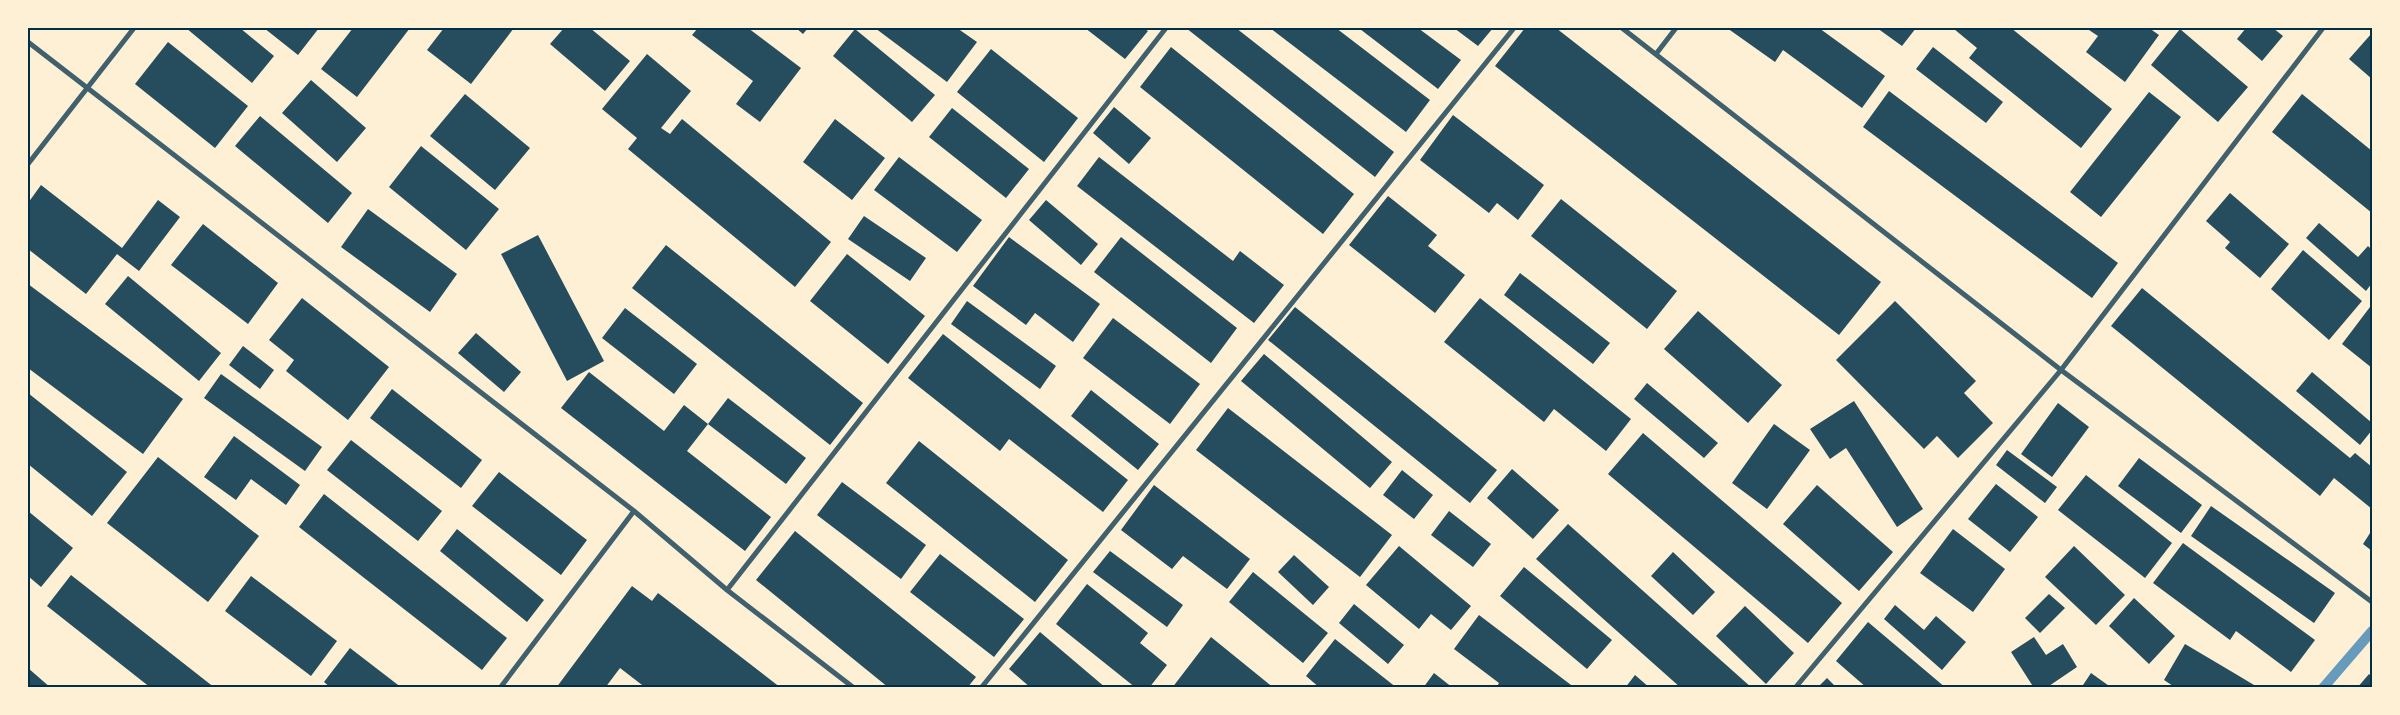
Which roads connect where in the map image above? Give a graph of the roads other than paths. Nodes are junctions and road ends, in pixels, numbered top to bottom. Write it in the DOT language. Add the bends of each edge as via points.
graph roads {
  1 [pos="134,28"];
  2 [pos="1166,28"];
  3 [pos="1514,28"];
  4 [pos="1622,28"];
  5 [pos="1676,28"];
  6 [pos="2322,28"];
  7 [pos="28,42"];
  8 [pos="1656,54"];
  9 [pos="87,89"];
  10 [pos="28,164"];
  11 [pos="2061,370"];
  12 [pos="634,511"];
  13 [pos="726,590"];
  14 [pos="2372,602"];
  15 [pos="500,688"];
  16 [pos="854,688"];
  17 [pos="981,688"];
  18 [pos="1795,688"];
  1 -- 9 [label="street"];
  2 -- 13 [label="street"];
  3 -- 17 [label="street"];
  4 -- 8 [label="street"];
  5 -- 8 [label="street"];
  6 -- 11 [label="street"];
  7 -- 9 [label="street"];
  8 -- 11 [label="street"];
  9 -- 10 [label="street"];
  9 -- 12 [label="street"];
  11 -- 14 [label="street"];
  11 -- 18 [label="street"];
  12 -- 13 [label="street"];
  12 -- 15 [label="street"];
  13 -- 16 [label="street"];
}
